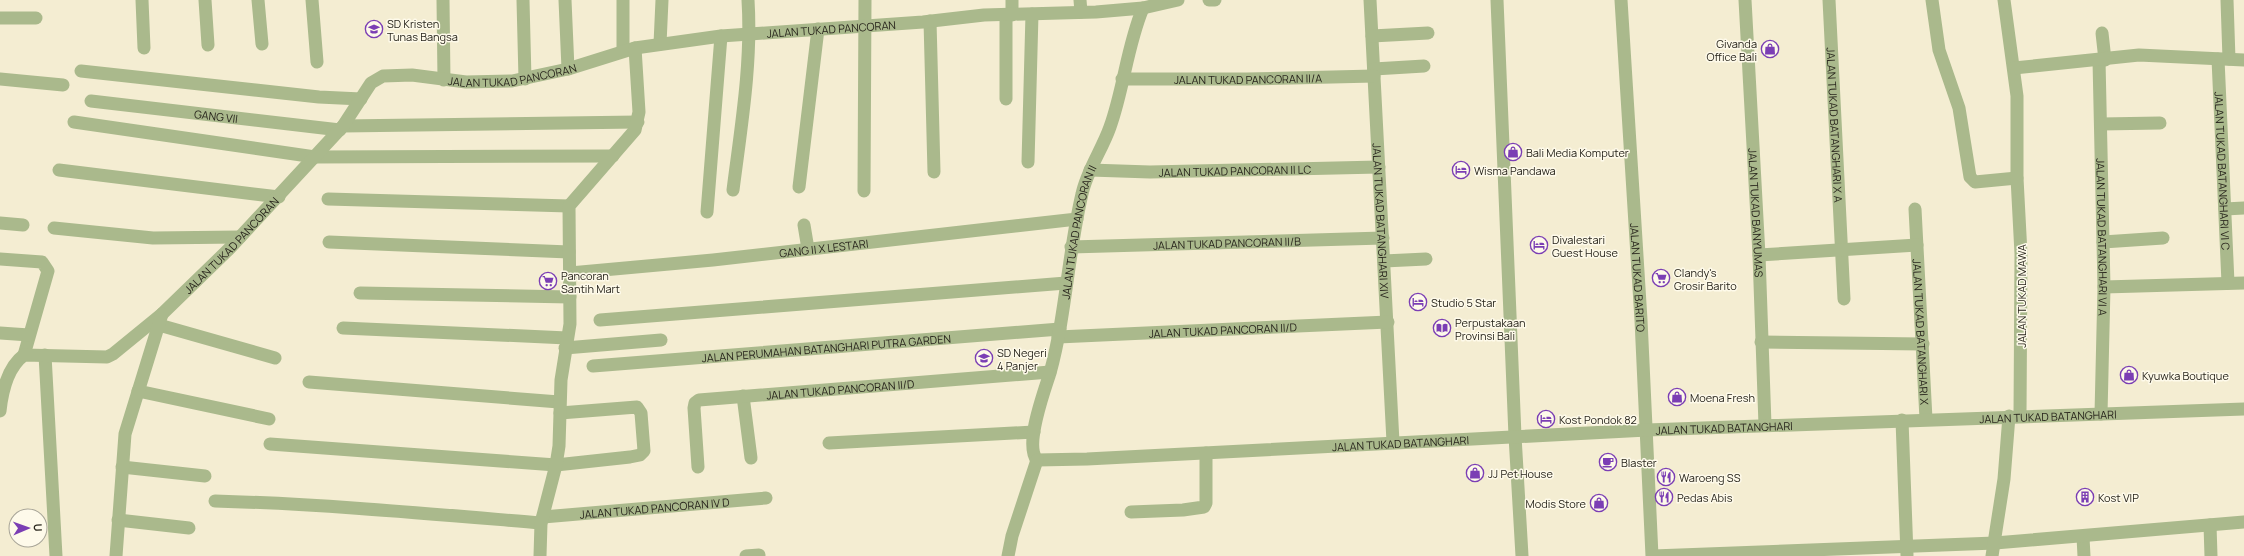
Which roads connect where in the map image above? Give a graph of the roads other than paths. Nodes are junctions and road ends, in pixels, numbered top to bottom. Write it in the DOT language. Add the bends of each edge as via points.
graph roads {
  1 [pos="142,0"];
  2 [pos="205,0"];
  3 [pos="258,0"];
  4 [pos="312,0"];
  5 [pos="443,0"];
  6 [pos="524,0"];
  7 [pos="565,0"];
  8 [pos="623,0"];
  9 [pos="662,0"];
  10 [pos="748,0"];
  11 [pos="865,0"];
  12 [pos="1012,0"];
  13 [pos="1178,0"];
  14 [pos="1209,0"];
  15 [pos="1215,0"];
  16 [pos="1370,0"];
  17 [pos="1497,0"];
  18 [pos="1621,0"];
  19 [pos="1745,0"];
  20 [pos="1829,0"];
  21 [pos="1932,0"];
  22 [pos="2004,0"];
  23 [pos="2227,0"];
  24 [pos="1080,6"];
  25 [pos="1143,8"];
  26 [pos="1032,14"];
  27 [pos="1009,15"];
  28 [pos="0,18"];
  29 [pos="36,18"];
  30 [pos="930,21"];
  31 [pos="866,27"];
  32 [pos="818,29"];
  33 [pos="750,33"];
  34 [pos="1428,33"];
  35 [pos="2102,33"];
  36 [pos="721,36"];
  37 [pos="1372,36"];
  38 [pos="262,44"];
  39 [pos="660,44"];
  40 [pos="208,45"];
  41 [pos="144,48"];
  42 [pos="635,48"];
  43 [pos="622,51"];
  44 [pos="2224,59"];
  45 [pos="2102,60"];
  46 [pos="2244,60"];
  47 [pos="318,62"];
  48 [pos="1424,66"];
  49 [pos="2014,68"];
  50 [pos="568,69"];
  51 [pos="81,71"];
  52 [pos="1374,73"];
  53 [pos="0,79"];
  54 [pos="525,79"];
  55 [pos="444,80"];
  56 [pos="1122,80"];
  57 [pos="63,85"];
  58 [pos="361,99"];
  59 [pos="1006,99"];
  60 [pos="92,101"];
  61 [pos="74,122"];
  62 [pos="638,122"];
  63 [pos="2160,123"];
  64 [pos="2101,124"];
  65 [pos="342,128"];
  66 [pos="613,156"];
  67 [pos="315,157"];
  68 [pos="1028,162"];
  69 [pos="1380,167"];
  70 [pos="60,170"];
  71 [pos="1090,170"];
  72 [pos="934,172"];
  73 [pos="2017,178"];
  74 [pos="799,187"];
  75 [pos="732,190"];
  76 [pos="864,191"];
  77 [pos="279,197"];
  78 [pos="328,200"];
  79 [pos="570,206"];
  80 [pos="1915,208"];
  81 [pos="2225,208"];
  82 [pos="2244,208"];
  83 [pos="707,212"];
  84 [pos="1077,219"];
  85 [pos="0,224"];
  86 [pos="23,225"];
  87 [pos="804,225"];
  88 [pos="54,228"];
  89 [pos="240,237"];
  90 [pos="1382,238"];
  91 [pos="2163,238"];
  92 [pos="329,242"];
  93 [pos="2103,242"];
  94 [pos="1918,245"];
  95 [pos="1071,246"];
  96 [pos="808,249"];
  97 [pos="1841,250"];
  98 [pos="569,252"];
  99 [pos="1759,255"];
  100 [pos="0,259"];
  101 [pos="1426,259"];
  102 [pos="1384,261"];
  103 [pos="570,273"];
  104 [pos="1066,283"];
  105 [pos="2228,283"];
  106 [pos="2244,283"];
  107 [pos="2104,287"];
  108 [pos="360,293"];
  109 [pos="570,297"];
  110 [pos="1844,299"];
  111 [pos="160,319"];
  112 [pos="600,320"];
  113 [pos="1388,322"];
  114 [pos="343,328"];
  115 [pos="0,333"];
  116 [pos="1059,333"];
  117 [pos="29,336"];
  118 [pos="660,340"];
  119 [pos="1761,342"];
  120 [pos="566,343"];
  121 [pos="1923,344"];
  122 [pos="24,355"];
  123 [pos="45,355"];
  124 [pos="276,358"];
  125 [pos="593,366"];
  126 [pos="1050,372"];
  127 [pos="309,382"];
  128 [pos="138,391"];
  129 [pos="743,396"];
  130 [pos="560,408"];
  131 [pos="2244,409"];
  132 [pos="0,411"];
  133 [pos="2101,414"];
  134 [pos="2015,416"];
  135 [pos="269,419"];
  136 [pos="1926,419"];
  137 [pos="1902,420"];
  138 [pos="1765,425"];
  139 [pos="1647,430"];
  140 [pos="1034,432"];
  141 [pos="1515,436"];
  142 [pos="1394,442"];
  143 [pos="829,443"];
  144 [pos="270,444"];
  145 [pos="1206,453"];
  146 [pos="750,458"];
  147 [pos="1037,460"];
  148 [pos="556,465"];
  149 [pos="698,467"];
  150 [pos="122,468"];
  151 [pos="205,476"];
  152 [pos="766,498"];
  153 [pos="215,501"];
  154 [pos="1131,512"];
  155 [pos="118,520"];
  156 [pos="542,520"];
  157 [pos="2244,522"];
  158 [pos="2210,525"];
  159 [pos="189,528"];
  160 [pos="2083,537"];
  161 [pos="1995,543"];
  162 [pos="1907,552"];
  163 [pos="1848,553"];
  164 [pos="56,556"];
  165 [pos="116,556"];
  166 [pos="540,556"];
  167 [pos="1008,556"];
  168 [pos="1522,556"];
  169 [pos="1653,556"];
  170 [pos="1992,556"];
  171 [pos="2084,556"];
  172 [pos="2211,556"];
  1 -- 41 [label="street"];
  2 -- 40 [label="street"];
  3 -- 38 [label="street"];
  4 -- 47 [label="street"];
  5 -- 55 [label="street"];
  6 -- 54 [label="street"];
  7 -- 50 [label="street"];
  8 -- 43 [label="street"];
  9 -- 39 [label="street"];
  10 -- 33 [label="street"];
  11 -- 31 [label="street"];
  12 -- 27 [label="street"];
  13 -- 25 [label="street, JALAN TUKAD PANCORAN"];
  14 -- 15 [label="street"];
  16 -- 37 [label="street, JALAN TUKAD BATANGHARI XIV"];
  17 -- 141 [label="street"];
  18 -- 139 [label="street, JALAN TUKAD BARITO"];
  19 -- 99 [label="street, JALAN TUKAD BANYUMAS"];
  20 -- 97 [label="street, JALAN TUKAD BATANGHARI X A"];
  21 -- 73 [label="street" via="1939,50 1959,108 1970,177 1975,182"];
  22 -- 49 [label="street, JALAN TUKAD MAWA"];
  23 -- 44 [label="street, JALAN TUKAD BATANGHARI VI C"];
  24 -- 25 [label="street, JALAN TUKAD PANCORAN"];
  24 -- 26 [label="street, JALAN TUKAD PANCORAN"];
  25 -- 56 [label="street, JALAN TUKAD PANCORAN II"];
  26 -- 27 [label="street, JALAN TUKAD PANCORAN"];
  26 -- 68 [label="street"];
  27 -- 30 [label="street, JALAN TUKAD PANCORAN"];
  27 -- 59 [label="street"];
  28 -- 29 [label="street"];
  30 -- 31 [label="street, JALAN TUKAD PANCORAN"];
  30 -- 72 [label="street"];
  31 -- 32 [label="street, JALAN TUKAD PANCORAN"];
  31 -- 76 [label="street"];
  32 -- 33 [label="street, JALAN TUKAD PANCORAN"];
  32 -- 74 [label="street"];
  33 -- 36 [label="street, JALAN TUKAD PANCORAN"];
  33 -- 75 [label="street"];
  34 -- 37 [label="street"];
  35 -- 45 [label="street, JALAN TUKAD BATANGHARI VI A"];
  36 -- 39 [label="street, JALAN TUKAD PANCORAN"];
  36 -- 83 [label="street"];
  37 -- 52 [label="street, JALAN TUKAD BATANGHARI XIV"];
  39 -- 42 [label="street, JALAN TUKAD PANCORAN"];
  42 -- 43 [label="street, JALAN TUKAD PANCORAN"];
  42 -- 62 [label="street"];
  43 -- 50 [label="street, JALAN TUKAD PANCORAN"];
  44 -- 45 [label="street" via="2157,54"];
  44 -- 46 [label="street"];
  44 -- 81 [label="street, JALAN TUKAD BATANGHARI VI C"];
  45 -- 49 [label="street"];
  45 -- 64 [label="street, JALAN TUKAD BATANGHARI VI A"];
  48 -- 52 [label="street, JALAN TUKAD PANCORAN II/A"];
  49 -- 73 [label="street, JALAN TUKAD MAWA" via="2017,96"];
  50 -- 54 [label="street, JALAN TUKAD PANCORAN"];
  51 -- 58 [label="street" via="319,97"];
  52 -- 56 [label="street, JALAN TUKAD PANCORAN II/A"];
  52 -- 69 [label="street, JALAN TUKAD BATANGHARI XIV"];
  53 -- 57 [label="street"];
  54 -- 55 [label="street, JALAN TUKAD PANCORAN" via="466,82"];
  55 -- 58 [label="street, JALAN TUKAD PANCORAN" via="383,76 371,83"];
  56 -- 71 [label="street, JALAN TUKAD PANCORAN II" via="1110,128"];
  58 -- 65 [label="street, JALAN TUKAD PANCORAN"];
  60 -- 65 [label="street, GANG VII"];
  61 -- 67 [label="street"];
  62 -- 65 [label="street, GANG VII"];
  62 -- 66 [label="street" via="631,135"];
  63 -- 64 [label="street"];
  64 -- 93 [label="street, JALAN TUKAD BATANGHARI VI A"];
  65 -- 67 [label="street, JALAN TUKAD PANCORAN"];
  66 -- 67 [label="street"];
  66 -- 79 [label="street"];
  67 -- 77 [label="street, JALAN TUKAD PANCORAN"];
  69 -- 71 [label="street, JALAN TUKAD PANCORAN II LC" via="1150,172"];
  69 -- 90 [label="street, JALAN TUKAD BATANGHARI XIV"];
  70 -- 77 [label="street"];
  71 -- 84 [label="street, JALAN TUKAD PANCORAN II"];
  73 -- 134 [label="street, JALAN TUKAD MAWA" via="2021,254"];
  77 -- 89 [label="street, JALAN TUKAD PANCORAN"];
  78 -- 79 [label="street"];
  79 -- 98 [label="street"];
  80 -- 94 [label="street, JALAN TUKAD BATANGHARI X"];
  81 -- 82 [label="street"];
  81 -- 105 [label="street, JALAN TUKAD BATANGHARI VI C"];
  84 -- 95 [label="street, JALAN TUKAD PANCORAN II"];
  84 -- 96 [label="street, GANG II X LESTARI"];
  85 -- 86 [label="street"];
  87 -- 96 [label="street"];
  88 -- 89 [label="street" via="146,238"];
  89 -- 111 [label="street, JALAN TUKAD PANCORAN"];
  90 -- 95 [label="street, JALAN TUKAD PANCORAN II/B"];
  90 -- 102 [label="street, JALAN TUKAD BATANGHARI XIV"];
  91 -- 93 [label="street"];
  92 -- 98 [label="street"];
  93 -- 107 [label="street, JALAN TUKAD BATANGHARI VI A"];
  94 -- 97 [label="street, JALAN TUKAD BATANGHARI X"];
  94 -- 121 [label="street, JALAN TUKAD BATANGHARI X"];
  95 -- 104 [label="street, JALAN TUKAD PANCORAN II"];
  96 -- 103 [label="street, GANG II X LESTARI"];
  97 -- 99 [label="street"];
  97 -- 110 [label="street, JALAN TUKAD BATANGHARI X A"];
  98 -- 103 [label="street"];
  99 -- 119 [label="street, JALAN TUKAD BANYUMAS"];
  100 -- 117 [label="street" via="42,262 48,271"];
  101 -- 102 [label="street"];
  102 -- 113 [label="street, JALAN TUKAD BATANGHARI XIV"];
  103 -- 109 [label="street"];
  104 -- 112 [label="street"];
  104 -- 116 [label="street, JALAN TUKAD PANCORAN II"];
  105 -- 106 [label="street"];
  105 -- 107 [label="street"];
  107 -- 133 [label="street, JALAN TUKAD BATANGHARI VI A"];
  108 -- 109 [label="street"];
  109 -- 120 [label="street"];
  111 -- 123 [label="street, JALAN TUKAD PANCORAN" via="107,357"];
  111 -- 124 [label="street"];
  111 -- 128 [label="street"];
  113 -- 116 [label="street, JALAN TUKAD PANCORAN II/D"];
  113 -- 142 [label="street, JALAN TUKAD BATANGHARI XIV"];
  114 -- 120 [label="street"];
  115 -- 117 [label="street"];
  116 -- 125 [label="street, JALAN PERUMAHAN BATANGHARI PUTRA GARDEN"];
  116 -- 126 [label="street, JALAN TUKAD PANCORAN II"];
  117 -- 122 [label="street"];
  118 -- 120 [label="street"];
  119 -- 121 [label="street"];
  119 -- 138 [label="street, JALAN TUKAD BANYUMAS"];
  120 -- 130 [label="street"];
  121 -- 136 [label="street, JALAN TUKAD BATANGHARI X"];
  122 -- 123 [label="street, JALAN TUKAD PANCORAN"];
  122 -- 132 [label="street" via="13,367 1,400"];
  123 -- 164 [label="street"];
  126 -- 129 [label="street, JALAN TUKAD PANCORAN II/D"];
  126 -- 140 [label="street, JALAN TUKAD PANCORAN II"];
  127 -- 130 [label="street"];
  128 -- 135 [label="street"];
  128 -- 150 [label="street" via="125,434"];
  129 -- 146 [label="street"];
  129 -- 149 [label="street, JALAN TUKAD PANCORAN II/D" via="700,400 695,403"];
  130 -- 148 [label="street"];
  130 -- 148 [label="street" via="639,408 644,452 630,457"];
  131 -- 133 [label="street, JALAN TUKAD BATANGHARI"];
  133 -- 134 [label="street, JALAN TUKAD BATANGHARI"];
  134 -- 136 [label="street, JALAN TUKAD BATANGHARI"];
  134 -- 161 [label="street, JALAN TUKAD MAWA"];
  136 -- 137 [label="street, JALAN TUKAD BATANGHARI"];
  137 -- 138 [label="street, JALAN TUKAD BATANGHARI"];
  137 -- 162 [label="street"];
  138 -- 139 [label="street, JALAN TUKAD BATANGHARI"];
  139 -- 141 [label="street, JALAN TUKAD BATANGHARI"];
  139 -- 169 [label="street, JALAN TUKAD BARITO"];
  140 -- 143 [label="street"];
  140 -- 147 [label="street, JALAN TUKAD PANCORAN II" via="1032,453"];
  141 -- 142 [label="street, JALAN TUKAD BATANGHARI"];
  141 -- 168 [label="street"];
  142 -- 145 [label="street, JALAN TUKAD BATANGHARI"];
  144 -- 148 [label="street"];
  145 -- 147 [label="street, JALAN TUKAD BATANGHARI"];
  145 -- 154 [label="street" via="1204,507"];
  147 -- 167 [label="street"];
  148 -- 156 [label="street"];
  150 -- 151 [label="street"];
  150 -- 155 [label="street"];
  152 -- 156 [label="street, JALAN TUKAD PANCORAN IV D"];
  153 -- 156 [label="street, JALAN TUKAD PANCORAN IV D"];
  155 -- 159 [label="street"];
  155 -- 165 [label="street"];
  156 -- 166 [label="street"];
  157 -- 158 [label="street"];
  158 -- 160 [label="street"];
  158 -- 172 [label="street"];
  160 -- 161 [label="street"];
  160 -- 171 [label="street"];
  161 -- 162 [label="street"];
  161 -- 170 [label="street, JALAN TUKAD MAWA"];
  162 -- 163 [label="street"];
  163 -- 169 [label="street"];
}
